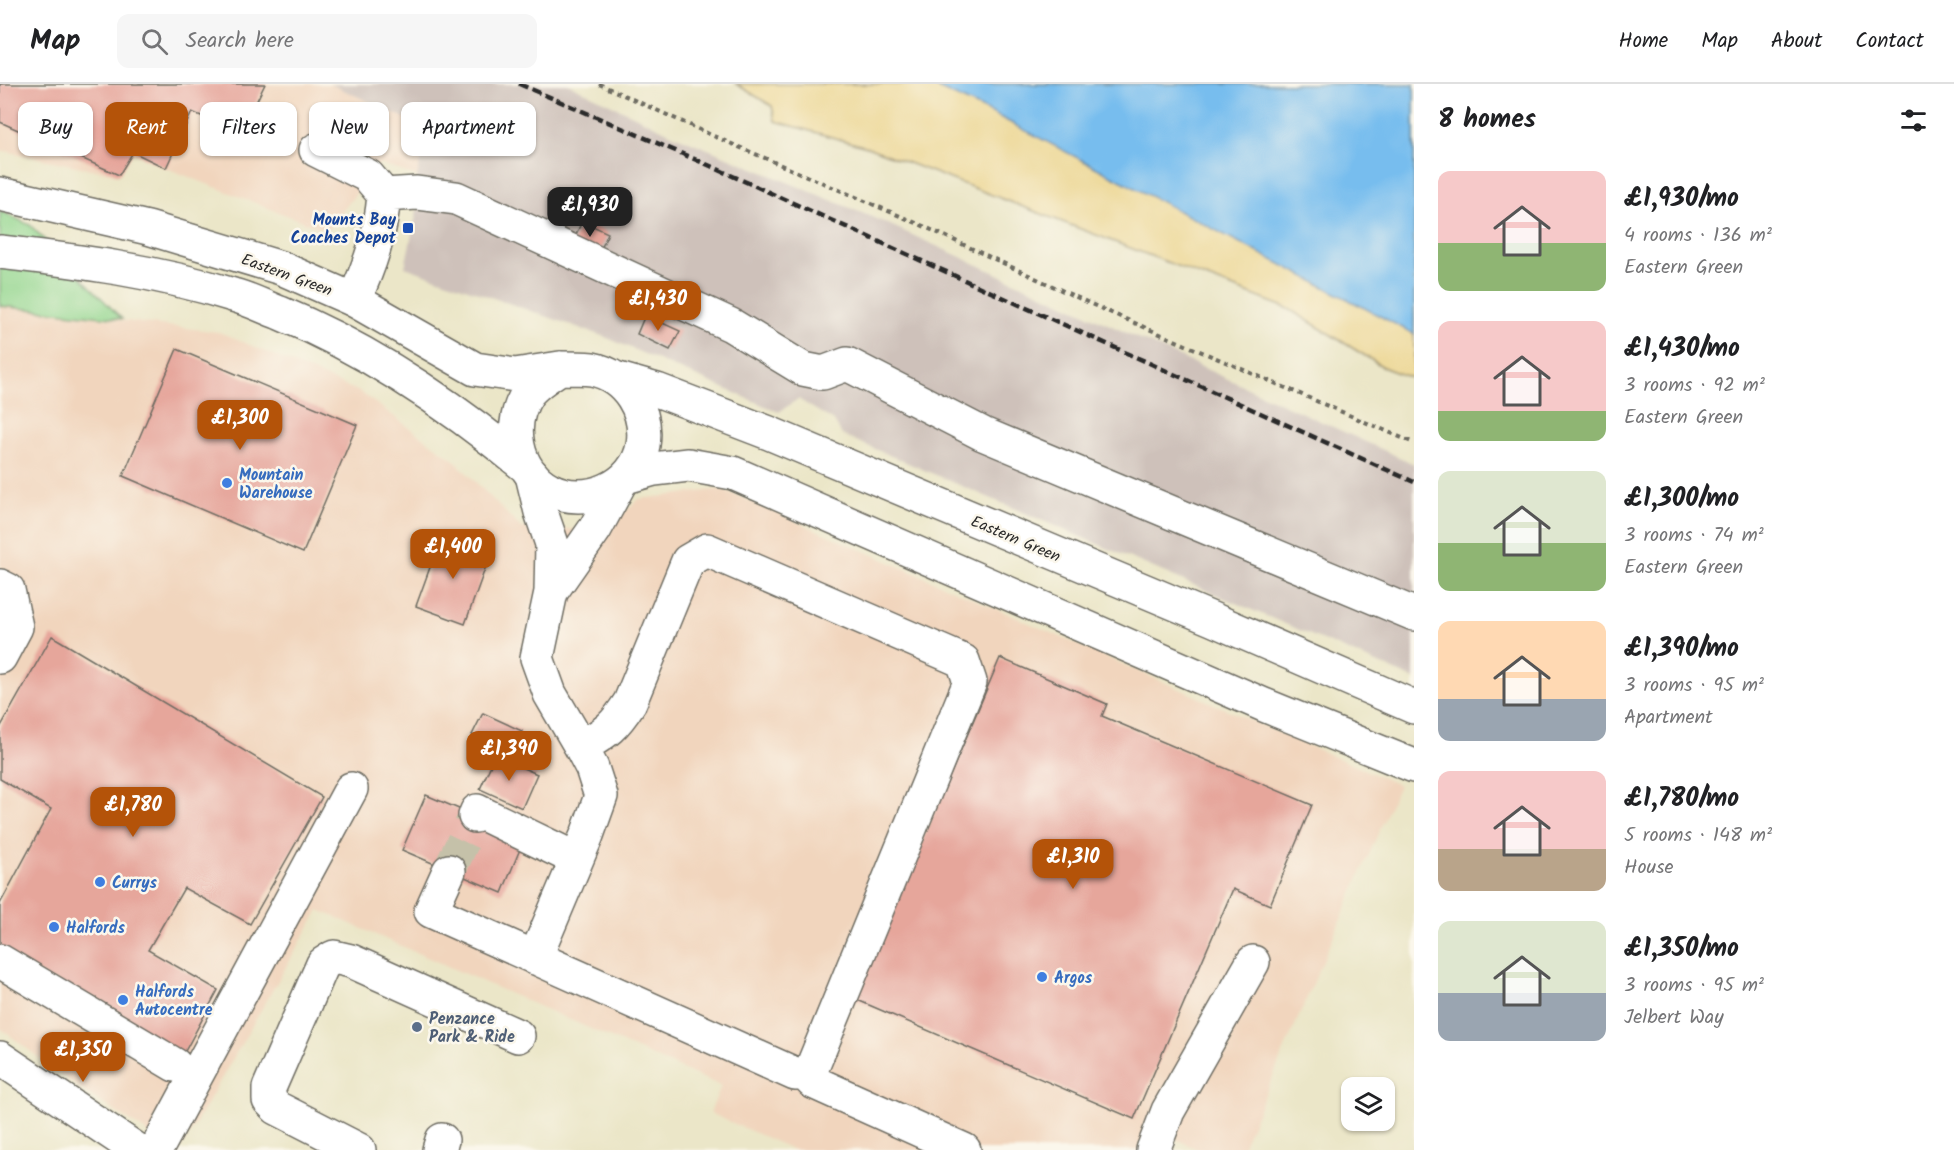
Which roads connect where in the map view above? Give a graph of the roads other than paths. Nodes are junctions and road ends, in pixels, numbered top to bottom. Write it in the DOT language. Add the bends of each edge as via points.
graph roads {
  1 [pos="328,156"];
  2 [pos="0,194"];
  3 [pos="384,195"];
  4 [pos="0,252"];
  5 [pos="354,300"];
  6 [pos="560,368"];
  7 [pos="615,378"];
  8 [pos="529,471"];
  9 [pos="623,480"];
  10 [pos="0,586"];
  11 [pos="551,592"];
  12 [pos="1414,614"];
  13 [pos="0,657"];
  14 [pos="1414,707"];
  15 [pos="581,747"];
  16 [pos="1414,766"];
  17 [pos="351,789"];
  18 [pos="475,816"];
  19 [pos="576,859"];
  20 [pos="450,871"];
  21 [pos="535,958"];
  22 [pos="0,961"];
  23 [pos="1253,962"];
  24 [pos="518,1036"];
  25 [pos="0,1058"];
  26 [pos="175,1065"];
  27 [pos="805,1074"];
  28 [pos="137,1150"];
  29 [pos="156,1150"];
  30 [pos="359,1150"];
  31 [pos="964,1150"];
  32 [pos="1153,1150"];
  1 -- 3 [label="main road" via="368,176"];
  2 -- 5 [label="main road, Eastern Green" via="147,228 281,268"];
  3 -- 5 [label="main road" via="382,223"];
  3 -- 12 [label="main road" via="417,193 456,198 731,325 803,369 824,373 848,364 982,434"];
  4 -- 8 [label="main road" via="143,271 235,295 319,330 386,366 485,433"];
  5 -- 6 [label="main road, Eastern Green" via="475,369 515,375"];
  6 -- 7 [label="main road" via="595,370"];
  6 -- 8 [label="main road" via="529,392 520,409 516,442"];
  7 -- 9 [label="main road" via="641,411 644,429 636,464"];
  7 -- 14 [label="main road, Eastern Green" via="769,433"];
  8 -- 9 [label="main road" via="549,489 571,496 593,495"];
  8 -- 11 [label="main road" via="552,544"];
  9 -- 11 [label="main road"];
  9 -- 16 [label="main road" via="654,469 688,465 733,473 1264,705"];
  10 -- 13 [label="main road" via="8,590 16,627"];
  11 -- 15 [label="main road" via="537,658 550,694"];
  15 -- 19 [label="main road" via="601,796"];
  15 -- 27 [label="main road" via="616,723 630,702 688,561 707,550 963,661 970,681 812,1068"];
  17 -- 29 [label="main road"];
  18 -- 19 [label="main road" via="477,811"];
  19 -- 21 [label="main road"];
  20 -- 21 [label="main road" via="431,911"];
  21 -- 27 [label="main road" via="795,1074"];
  22 -- 26 [label="main road"];
  23 -- 32 [label="main road" via="1168,1111"];
  24 -- 30 [label="main road" via="351,961 334,957 323,964 269,1088 268,1100"];
  25 -- 28 [label="main road"];
  27 -- 31 [label="main road" via="813,1082"];
}
